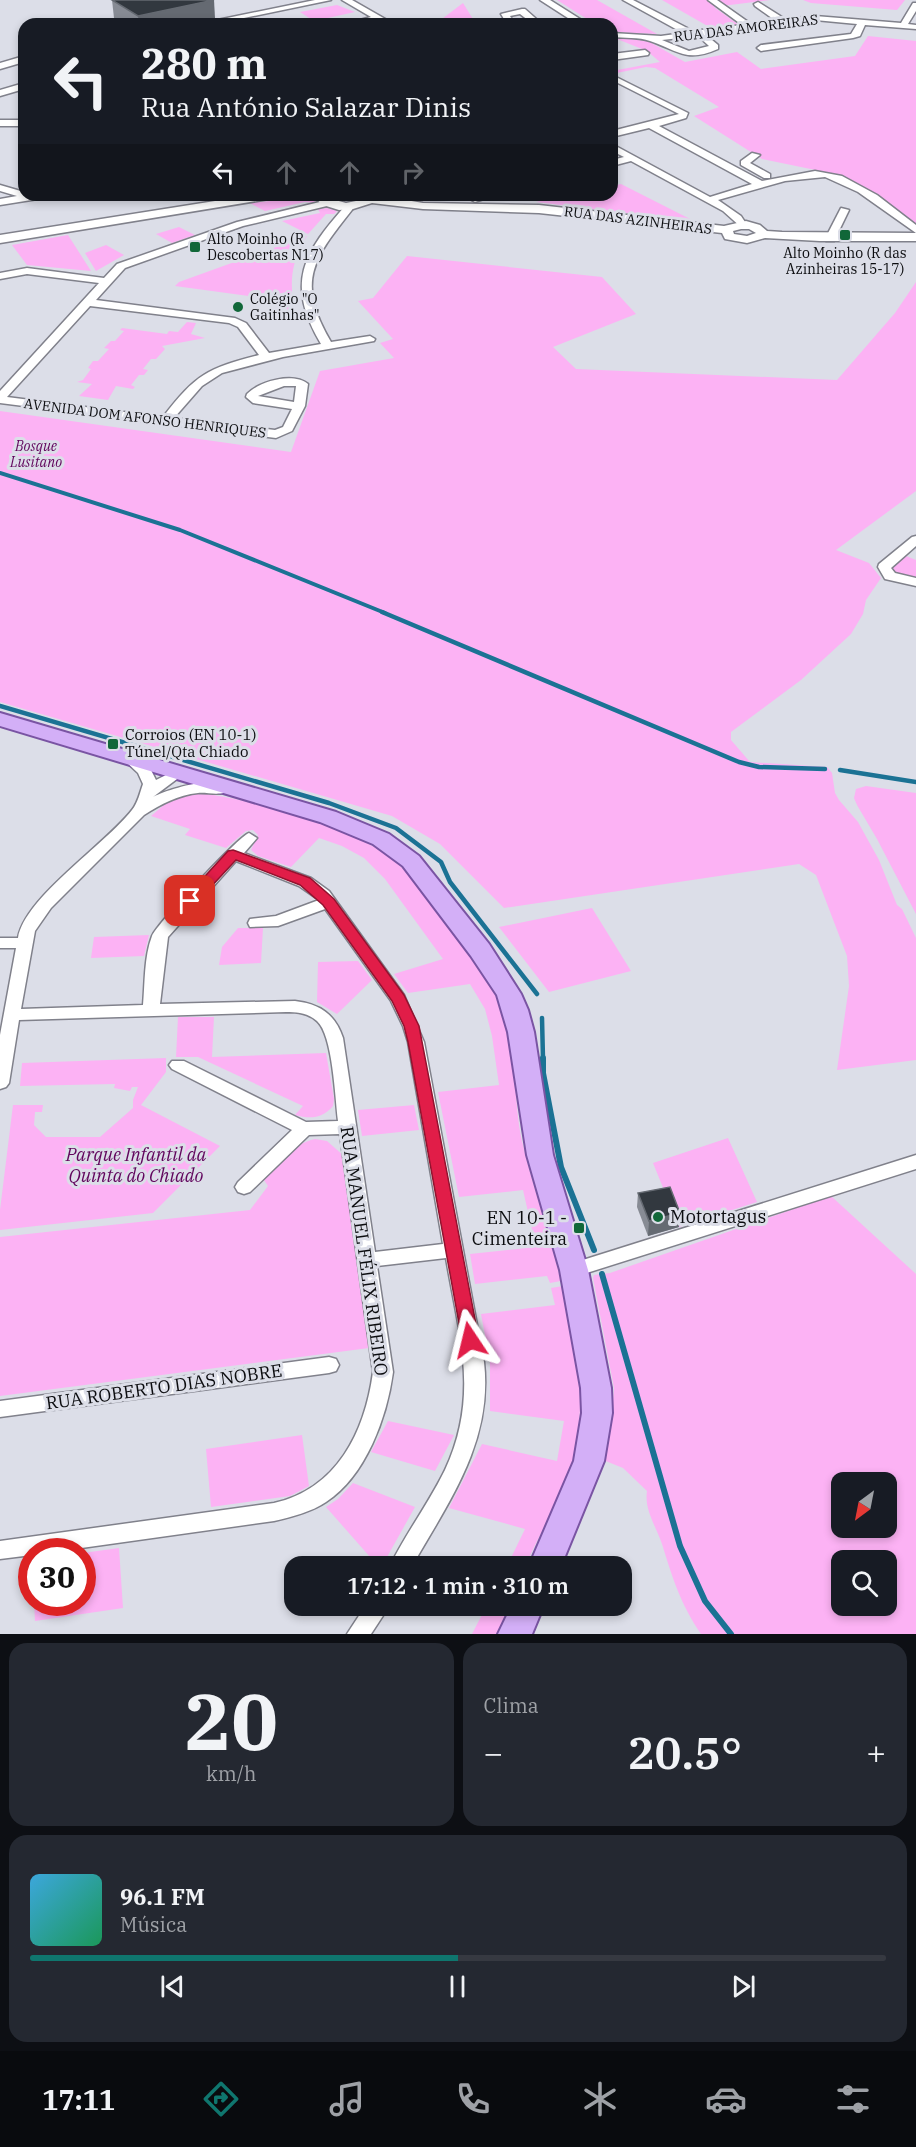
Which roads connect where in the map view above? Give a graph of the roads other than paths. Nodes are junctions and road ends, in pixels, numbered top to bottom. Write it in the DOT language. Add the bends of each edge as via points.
graph roads {
  1 [pos="327,0"];
  2 [pos="346,0"];
  3 [pos="544,0"];
  4 [pos="627,0"];
  5 [pos="712,0"];
  6 [pos="758,4"];
  7 [pos="916,5"];
  8 [pos="233,18"];
  9 [pos="379,18"];
  10 [pos="507,18"];
  11 [pos="531,18"];
  12 [pos="573,18"];
  13 [pos="783,22"];
  14 [pos="862,22"];
  15 [pos="749,26"];
  16 [pos="903,26"];
  17 [pos="916,27"];
  18 [pos="696,34"];
  19 [pos="618,35"];
  20 [pos="651,38"];
  21 [pos="761,48"];
  22 [pos="645,53"];
  23 [pos="618,56"];
  24 [pos="18,60"];
  25 [pos="0,66"];
  26 [pos="618,79"];
  27 [pos="628,84"];
  28 [pos="618,86"];
  29 [pos="18,88"];
  30 [pos="0,93"];
  31 [pos="0,123"];
  32 [pos="18,123"];
  33 [pos="651,124"];
  34 [pos="618,132"];
  35 [pos="618,150"];
  36 [pos="755,155"];
  37 [pos="633,158"];
  38 [pos="618,162"];
  39 [pos="777,181"];
  40 [pos="762,185"];
  41 [pos="0,188"];
  42 [pos="18,194"];
  43 [pos="18,199"];
  44 [pos="709,200"];
  45 [pos="238,201"];
  46 [pos="318,201"];
  47 [pos="332,201"];
  48 [pos="361,201"];
  49 [pos="398,201"];
  50 [pos="0,202"];
  51 [pos="350,206"];
  52 [pos="844,210"];
  53 [pos="742,225"];
  54 [pos="726,230"];
  55 [pos="916,230"];
  56 [pos="763,234"];
  57 [pos="916,237"];
  58 [pos="830,238"];
  59 [pos="0,239"];
  60 [pos="0,276"];
  61 [pos="105,281"];
  62 [pos="87,302"];
  63 [pos="370,339"];
  64 [pos="329,347"];
  65 [pos="267,358"];
  66 [pos="0,399"];
  67 [pos="299,406"];
  68 [pos="166,422"];
  69 [pos="916,540"];
  70 [pos="910,581"];
  71 [pos="0,719"];
  72 [pos="130,759"];
  73 [pos="178,773"];
  74 [pos="157,794"];
  75 [pos="247,794"];
  76 [pos="249,838"];
  77 [pos="233,854"];
  78 [pos="328,902"];
  79 [pos="256,923"];
  80 [pos="0,943"];
  81 [pos="23,943"];
  82 [pos="151,1011"];
  83 [pos="12,1015"];
  84 [pos="178,1065"];
  85 [pos="0,1083"];
  86 [pos="347,1127"];
  87 [pos="304,1129"];
  88 [pos="916,1162"];
  89 [pos="244,1187"];
  90 [pos="454,1250"];
  91 [pos="367,1260"];
  92 [pos="574,1270"];
  93 [pos="329,1365"];
  94 [pos="0,1409"];
  95 [pos="0,1550"];
  96 [pos="407,1556"];
  97 [pos="549,1556"];
  98 [pos="371,1616"];
  99 [pos="524,1616"];
  100 [pos="527,1616"];
  101 [pos="358,1634"];
  102 [pos="515,1634"];
  103 [pos="524,1634"];
  1 -- 8 [label="street"];
  2 -- 9 [label="street"];
  3 -- 12 [label="street"];
  4 -- 18 [label="street"];
  5 -- 15 [label="street"];
  6 -- 13 [label="street"];
  7 -- 16 [label="street"];
  10 -- 11 [label="street" via="505,14 522,11"];
  13 -- 14 [label="street, RUA DAS AMOREIRAS" via="815,18"];
  13 -- 15 [label="street, RUA DAS AMOREIRAS"];
  14 -- 16 [label="street, RUA DAS AMOREIRAS"];
  14 -- 21 [label="street" via="853,36"];
  15 -- 18 [label="street, RUA DAS AMOREIRAS"];
  16 -- 17 [label="street, RUA DAS AMOREIRAS"];
  18 -- 20 [label="street, RUA DAS AMOREIRAS"];
  18 -- 20 [label="street" via="715,47 682,54"];
  19 -- 20 [label="street, RUA DAS AMOREIRAS"];
  22 -- 23 [label="street"];
  24 -- 25 [label="street"];
  26 -- 27 [label="street"];
  27 -- 28 [label="street"];
  27 -- 33 [label="street" via="684,113"];
  29 -- 30 [label="street"];
  31 -- 32 [label="street"];
  33 -- 34 [label="street"];
  33 -- 40 [label="street"];
  35 -- 37 [label="street"];
  36 -- 39 [label="street" via="744,163"];
  37 -- 38 [label="street"];
  37 -- 44 [label="street"];
  39 -- 40 [label="street"];
  39 -- 55 [label="street" via="807,174 843,180"];
  40 -- 44 [label="street"];
  41 -- 42 [label="street"];
  43 -- 50 [label="street"];
  44 -- 53 [label="street" via="738,218"];
  45 -- 59 [label="street"];
  46 -- 61 [label="street" via="129,262"];
  47 -- 51 [label="street"];
  48 -- 51 [label="street"];
  49 -- 54 [label="street, RUA DAS AZINHEIRAS" via="432,206 539,208"];
  51 -- 64 [label="street" via="314,249 310,264 309,309"];
  52 -- 58 [label="street"];
  53 -- 54 [label="street, RUA DAS AZINHEIRAS"];
  53 -- 56 [label="street, RUA DAS AZINHEIRAS" via="759,228"];
  54 -- 56 [label="street, RUA DAS AZINHEIRAS" via="729,236 739,239 752,240"];
  56 -- 58 [label="street, RUA DAS AZINHEIRAS"];
  57 -- 58 [label="street, RUA DAS AZINHEIRAS"];
  60 -- 61 [label="street" via="27,271"];
  61 -- 62 [label="street"];
  62 -- 65 [label="street" via="234,320"];
  62 -- 66 [label="street"];
  63 -- 64 [label="street"];
  64 -- 65 [label="street"];
  65 -- 68 [label="street" via="229,367 204,379"];
  66 -- 68 [label="street, AVENIDA DOM AFONSO HENRIQUES"];
  67 -- 68 [label="street, AVENIDA DOM AFONSO HENRIQUES" via="282,433"];
  69 -- 70 [label="street" via="884,567 890,576"];
  71 -- 72 [label="main road"];
  72 -- 73 [label="main road"];
  72 -- 74 [label="street" via="145,771"];
  73 -- 74 [label="street" via="170,791"];
  73 -- 75 [label="main road"];
  74 -- 75 [label="street" via="201,787"];
  74 -- 81 [label="street" via="45,904 34,917"];
  75 -- 92 [label="main road" via="349,824 397,850 422,874 492,967 515,1010 540,1155"];
  76 -- 77 [label="street"];
  77 -- 78 [label="street" via="305,882"];
  77 -- 82 [label="street" via="160,936"];
  78 -- 79 [label="street" via="278,921"];
  78 -- 90 [label="street" via="398,999 411,1026"];
  80 -- 81 [label="street"];
  81 -- 83 [label="street"];
  82 -- 83 [label="street, RUA MANUEL FÉLIX RIBEIRO"];
  82 -- 86 [label="street, RUA MANUEL FÉLIX RIBEIRO" via="286,1006 320,1014 333,1027"];
  83 -- 85 [label="street"];
  84 -- 87 [label="street"];
  86 -- 87 [label="street"];
  86 -- 91 [label="street, RUA MANUEL FÉLIX RIBEIRO"];
  87 -- 89 [label="street"];
  88 -- 92 [label="street"];
  90 -- 91 [label="street"];
  90 -- 96 [label="street" via="474,1362 474,1413 461,1457"];
  91 -- 95 [label="street, RUA MANUEL FÉLIX RIBEIRO" via="382,1388 372,1420 346,1470 325,1492 295,1507 274,1512"];
  92 -- 97 [label="main road" via="590,1347 597,1413 589,1461"];
  93 -- 94 [label="street, RUA ROBERTO DIAS NOBRE"];
  98 -- 101 [label="street"];
  99 -- 102 [label="main road"];
  100 -- 103 [label="main road"];
}
